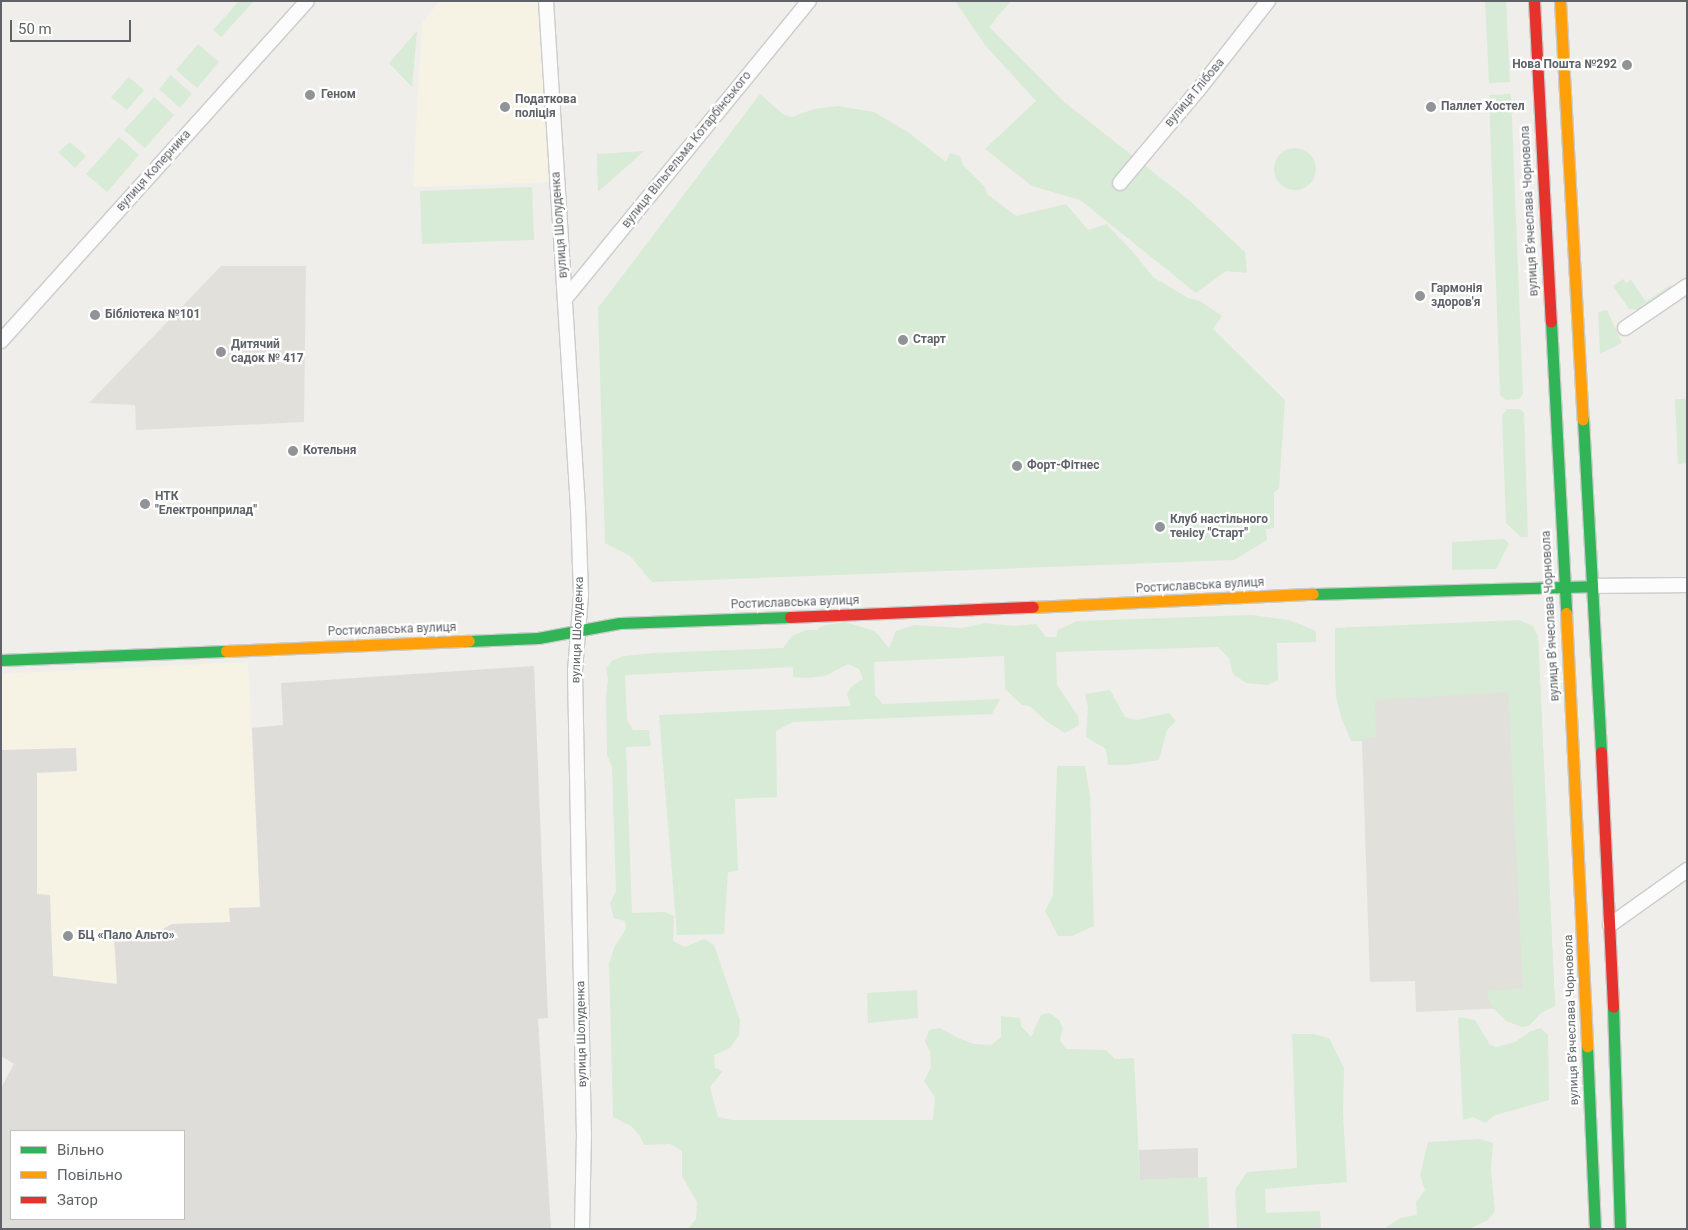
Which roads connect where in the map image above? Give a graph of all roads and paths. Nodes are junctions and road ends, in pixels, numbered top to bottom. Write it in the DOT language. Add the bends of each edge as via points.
graph roads {
  1 [pos="308,1"];
  2 [pos="546,1"];
  3 [pos="809,1"];
  4 [pos="1268,1"];
  5 [pos="1534,1"];
  6 [pos="1560,1"];
  7 [pos="1120,182"];
  8 [pos="1687,286"];
  9 [pos="565,299"];
  10 [pos="1625,328"];
  11 [pos="1,341"];
  12 [pos="1592,586"];
  13 [pos="1687,586"];
  14 [pos="1562,587"];
  15 [pos="579,631"];
  16 [pos="1,660"];
  17 [pos="1687,870"];
  18 [pos="1610,925"];
  19 [pos="582,1229"];
  20 [pos="1594,1229"];
  21 [pos="1620,1229"];
  1 -- 11 [label="street, вулиця Коперника"];
  2 -- 9 [label="street, вулиця Шолуденка"];
  3 -- 9 [label="street, вулиця Вільгельма Котарбінського"];
  4 -- 7 [label="street, вулиця Глібова"];
  5 -- 14 [label="main road, вулиця Вʼячеслава Чорновола"];
  6 -- 12 [label="main road"];
  8 -- 10 [label="street"];
  9 -- 15 [label="street, вулиця Шолуденка" via="578,508"];
  12 -- 13 [label="street"];
  12 -- 14 [label="main road, Ростиславська вулиця"];
  12 -- 18 [label="main road"];
  14 -- 15 [label="main road, Ростиславська вулиця" via="620,623"];
  14 -- 20 [label="main road, вулиця Вʼячеслава Чорновола" via="1582,931"];
  15 -- 16 [label="main road, Ростиславська вулиця" via="538,638"];
  15 -- 19 [label="street, вулиця Шолуденка" via="575,671 584,1133"];
  17 -- 18 [label="street"];
  18 -- 21 [label="main road"];
}
